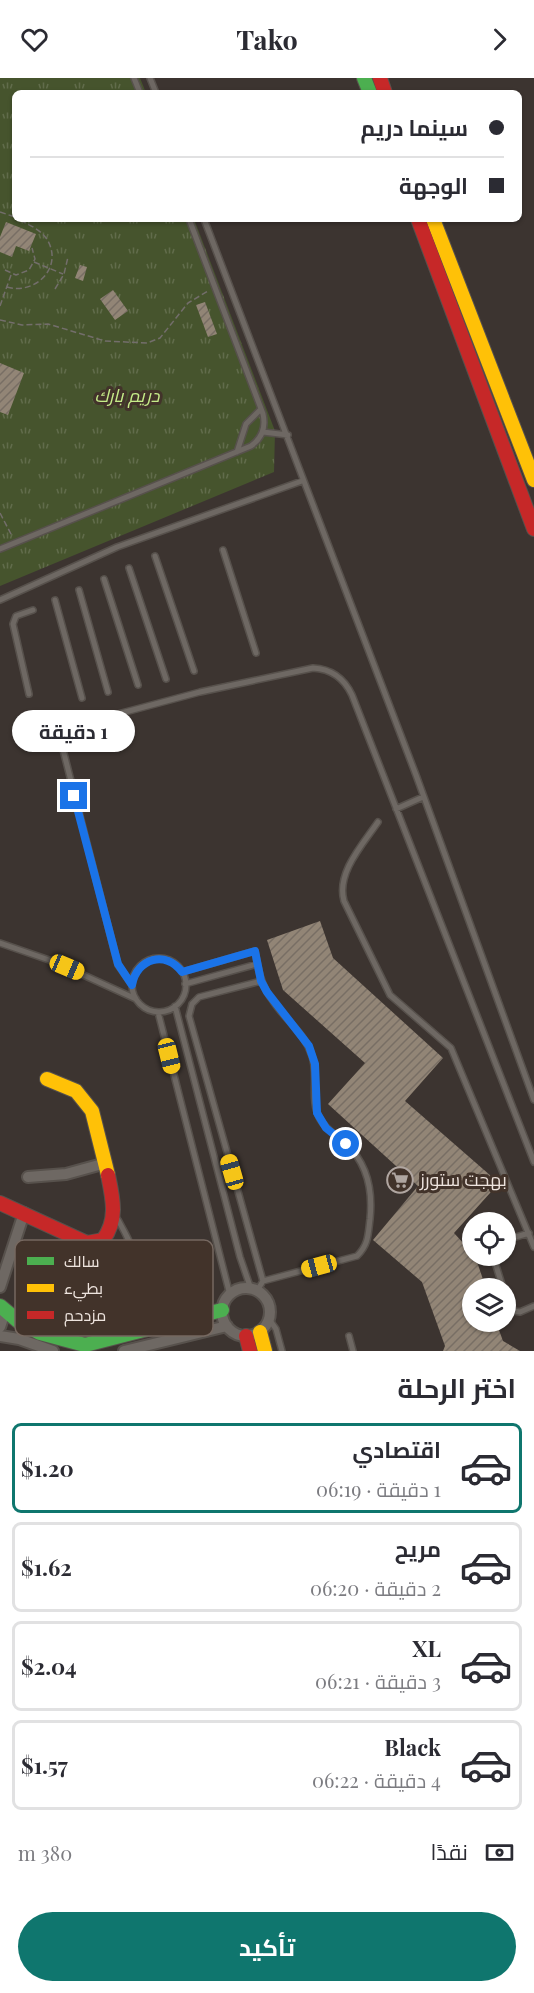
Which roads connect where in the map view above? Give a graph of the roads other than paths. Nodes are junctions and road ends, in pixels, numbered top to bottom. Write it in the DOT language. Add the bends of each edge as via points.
graph roads {
  1 [pos="190,222"];
  2 [pos="205,222"];
  3 [pos="419,222"];
  4 [pos="435,222"];
  5 [pos="261,409"];
  6 [pos="263,432"];
  7 [pos="288,435"];
  8 [pos="237,452"];
  9 [pos="534,480"];
  10 [pos="302,481"];
  11 [pos="534,529"];
  12 [pos="0,549"];
  13 [pos="223,550"];
  14 [pos="155,556"];
  15 [pos="129,568"];
  16 [pos="104,579"];
  17 [pos="79,590"];
  18 [pos="0,600"];
  19 [pos="56,600"];
  20 [pos="33,610"];
  21 [pos="256,653"];
  22 [pos="194,671"];
  23 [pos="166,679"];
  24 [pos="138,685"];
  25 [pos="108,692"];
  26 [pos="29,694"];
  27 [pos="82,698"];
  28 [pos="423,797"];
  29 [pos="396,809"];
  30 [pos="378,822"];
  31 [pos="0,942"];
  32 [pos="257,964"];
  33 [pos="182,972"];
  34 [pos="261,981"];
  35 [pos="186,984"];
  36 [pos="132,985"];
  37 [pos="136,999"];
  38 [pos="175,1006"];
  39 [pos="158,1012"];
  40 [pos="48,1079"];
  41 [pos="534,1100"];
  42 [pos="534,1162"];
  43 [pos="106,1163"];
  44 [pos="28,1177"];
  45 [pos="0,1204"];
  46 [pos="113,1210"];
  47 [pos="24,1213"];
  48 [pos="65,1233"];
  49 [pos="529,1233"];
  50 [pos="516,1237"];
  51 [pos="15,1240"];
  52 [pos="67,1240"];
  53 [pos="82,1240"];
  54 [pos="103,1240"];
  55 [pos="129,1240"];
  56 [pos="15,1241"];
  57 [pos="534,1247"];
  58 [pos="263,1281"];
  59 [pos="0,1287"];
  60 [pos="254,1290"];
  61 [pos="230,1295"];
  62 [pos="0,1306"];
  63 [pos="534,1306"];
  64 [pos="222,1310"];
  65 [pos="516,1311"];
  66 [pos="213,1312"];
  67 [pos="269,1318"];
  68 [pos="15,1319"];
  69 [pos="227,1326"];
  70 [pos="0,1327"];
  71 [pos="213,1329"];
  72 [pos="260,1332"];
  73 [pos="0,1336"];
  74 [pos="50,1336"];
  75 [pos="120,1336"];
  76 [pos="186,1336"];
  77 [pos="246,1336"];
  78 [pos="349,1336"];
  79 [pos="53,1351"];
  80 [pos="124,1351"];
  81 [pos="250,1351"];
  82 [pos="265,1351"];
  83 [pos="282,1351"];
  84 [pos="353,1351"];
  1 -- 5 [label="lane"];
  2 -- 7 [label="lane"];
  3 -- 11 [label="main road"];
  4 -- 9 [label="main road"];
  5 -- 6 [label="lane"];
  5 -- 8 [label="lane" via="246,424"];
  6 -- 7 [label="lane"];
  6 -- 8 [label="lane" via="256,442"];
  7 -- 10 [label="lane"];
  8 -- 12 [label="lane"];
  10 -- 18 [label="lane" via="117,547"];
  10 -- 28 [label="lane"];
  13 -- 21 [label="lane"];
  14 -- 22 [label="lane"];
  15 -- 23 [label="lane"];
  16 -- 24 [label="lane"];
  17 -- 25 [label="lane"];
  19 -- 27 [label="lane"];
  20 -- 26 [label="lane" via="16,616 13,624"];
  28 -- 29 [label="lane"];
  28 -- 41 [label="lane"];
  29 -- 36 [label="lane" via="349,688 340,678 320,669 201,692 58,730 118,964"];
  29 -- 42 [label="lane"];
  30 -- 49 [label="lane" via="345,874 344,901 390,995 451,1047"];
  31 -- 37 [label="lane" via="63,965"];
  32 -- 33 [label="lane" via="255,951"];
  32 -- 34 [label="lane"];
  32 -- 35 [label="lane"];
  33 -- 35 [label="lane"];
  33 -- 36 [label="lane" via="171,962 156,959 142,964"];
  34 -- 58 [label="lane" via="200,997 192,1004 189,1016"];
  34 -- 58 [label="lane" via="309,1046 315,1064 317,1113 326,1128 359,1160 372,1199 368,1239 357,1256"];
  35 -- 38 [label="lane"];
  36 -- 37 [label="lane"];
  37 -- 39 [label="lane"];
  38 -- 39 [label="lane"];
  38 -- 60 [label="lane" via="240,1257"];
  39 -- 61 [label="lane"];
  40 -- 43 [label="main road" via="71,1087 86,1100"];
  43 -- 44 [label="street" via="66,1174"];
  43 -- 46 [label="main road"];
  45 -- 47 [label="main road"];
  46 -- 54 [label="main road" via="113,1227"];
  46 -- 55 [label="lane"];
  47 -- 48 [label="main road"];
  47 -- 51 [label="street"];
  48 -- 52 [label="lane"];
  48 -- 53 [label="main road"];
  49 -- 50 [label="lane"];
  49 -- 57 [label="lane"];
  56 -- 59 [label="street"];
  58 -- 60 [label="lane"];
  60 -- 61 [label="street" via="243,1289"];
  60 -- 67 [label="street" via="266,1300"];
  61 -- 64 [label="street"];
  62 -- 68 [label="main road"];
  62 -- 70 [label="street"];
  63 -- 65 [label="lane"];
  64 -- 66 [label="main road"];
  64 -- 69 [label="street"];
  67 -- 72 [label="street"];
  67 -- 83 [label="lane"];
  69 -- 71 [label="street"];
  69 -- 77 [label="street"];
  72 -- 77 [label="street"];
  72 -- 82 [label="main road"];
  73 -- 79 [label="street"];
  74 -- 75 [label="main road" via="85,1345"];
  76 -- 80 [label="street"];
  77 -- 81 [label="main road"];
  78 -- 84 [label="lane"];
}
